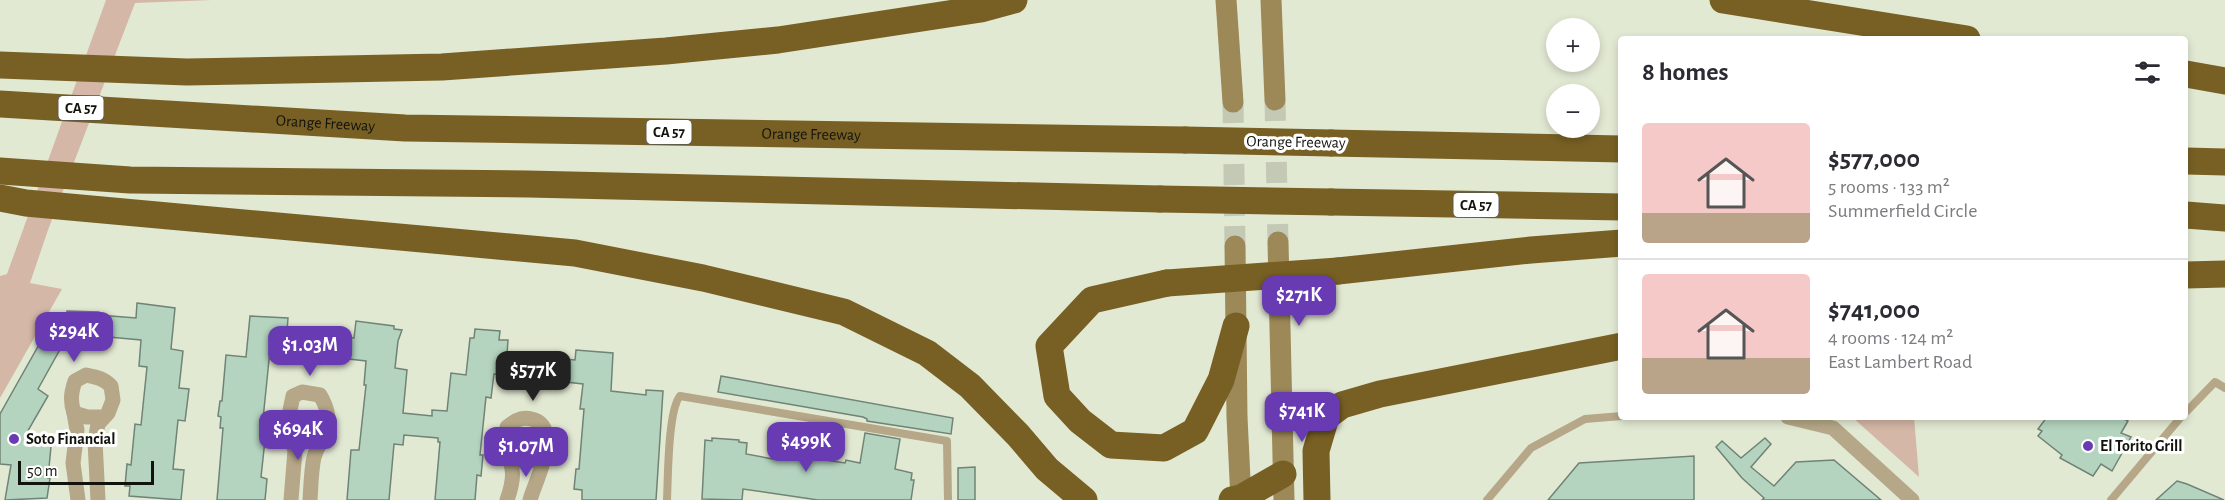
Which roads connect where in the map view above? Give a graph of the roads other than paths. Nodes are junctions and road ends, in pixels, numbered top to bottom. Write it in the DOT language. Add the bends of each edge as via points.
graph roads {
  1 [pos="1014,0"];
  2 [pos="1226,0"];
  3 [pos="1271,0"];
  4 [pos="1724,0"];
  5 [pos="1948,36"];
  6 [pos="7,65"];
  7 [pos="2188,74"];
  8 [pos="2225,81"];
  9 [pos="1275,99"];
  10 [pos="1233,102"];
  11 [pos="5,104"];
  12 [pos="1618,149"];
  13 [pos="2188,161"];
  14 [pos="2225,162"];
  15 [pos="0,171"];
  16 [pos="0,198"];
  17 [pos="1618,207"];
  18 [pos="2188,215"];
  19 [pos="2225,218"];
  20 [pos="1278,242"];
  21 [pos="1618,243"];
  22 [pos="1235,246"];
  23 [pos="2225,274"];
  24 [pos="2188,275"];
  25 [pos="1236,326"];
  26 [pos="1618,347"];
  27 [pos="2225,388"];
  28 [pos="2188,410"];
  29 [pos="74,413"];
  30 [pos="1618,416"];
  31 [pos="103,417"];
  32 [pos="1800,420"];
  33 [pos="2178,420"];
  34 [pos="290,438"];
  35 [pos="318,443"];
  36 [pos="510,458"];
  37 [pos="543,459"];
  38 [pos="1284,487"];
  39 [pos="1238,499"];
  40 [pos="78,500"];
  41 [pos="98,500"];
  42 [pos="291,500"];
  43 [pos="310,500"];
  44 [pos="507,500"];
  45 [pos="530,500"];
  46 [pos="667,500"];
  47 [pos="948,500"];
  48 [pos="1084,500"];
  49 [pos="1317,500"];
  50 [pos="1487,500"];
  51 [pos="1912,500"];
  52 [pos="2111,500"];
  1 -- 6 [label="highway" via="981,9 778,40 442,67 187,72"];
  2 -- 10 [label="main road"];
  3 -- 9 [label="main road"];
  4 -- 5 [label="highway"];
  7 -- 8 [label="highway"];
  11 -- 12 [label="highway, Orange Freeway / CA 57, bridge" via="405,129"];
  13 -- 14 [label="highway"];
  15 -- 17 [label="highway, CA 57, bridge" via="130,180 528,184"];
  16 -- 48 [label="highway" via="575,253 703,278 844,312 927,353 970,386 1047,469"];
  18 -- 19 [label="highway"];
  20 -- 38 [label="main road"];
  21 -- 25 [label="highway, bridge" via="1338,271 1167,283 1092,300 1049,346 1057,396 1080,421 1111,445 1164,448 1195,431 1221,380"];
  22 -- 25 [label="main road"];
  23 -- 24 [label="highway"];
  25 -- 39 [label="main road"];
  26 -- 49 [label="highway" via="1342,405 1326,417 1317,451"];
  27 -- 28 [label="lane" via="2215,382"];
  29 -- 31 [label="street"];
  29 -- 31 [label="street" via="70,396 75,381 86,375 103,378 111,386 113,400"];
  29 -- 40 [label="street" via="77,430 73,463"];
  30 -- 50 [label="lane" via="1585,419 1531,448"];
  31 -- 41 [label="street" via="95,441"];
  32 -- 51 [label="street" via="1833,428"];
  33 -- 52 [label="lane"];
  34 -- 35 [label="street" via="299,444"];
  34 -- 35 [label="street" via="293,396 302,392 320,395 327,407 328,423"];
  34 -- 42 [label="street" via="295,450"];
  35 -- 43 [label="street"];
  36 -- 37 [label="street"];
  36 -- 37 [label="street" via="503,451 507,427 519,418 531,418 548,433 548,449"];
  36 -- 44 [label="street" via="514,474"];
  37 -- 45 [label="street"];
  38 -- 39 [label="highway"];
  46 -- 47 [label="lane" via="672,425 675,402 680,396 947,441"];
}
